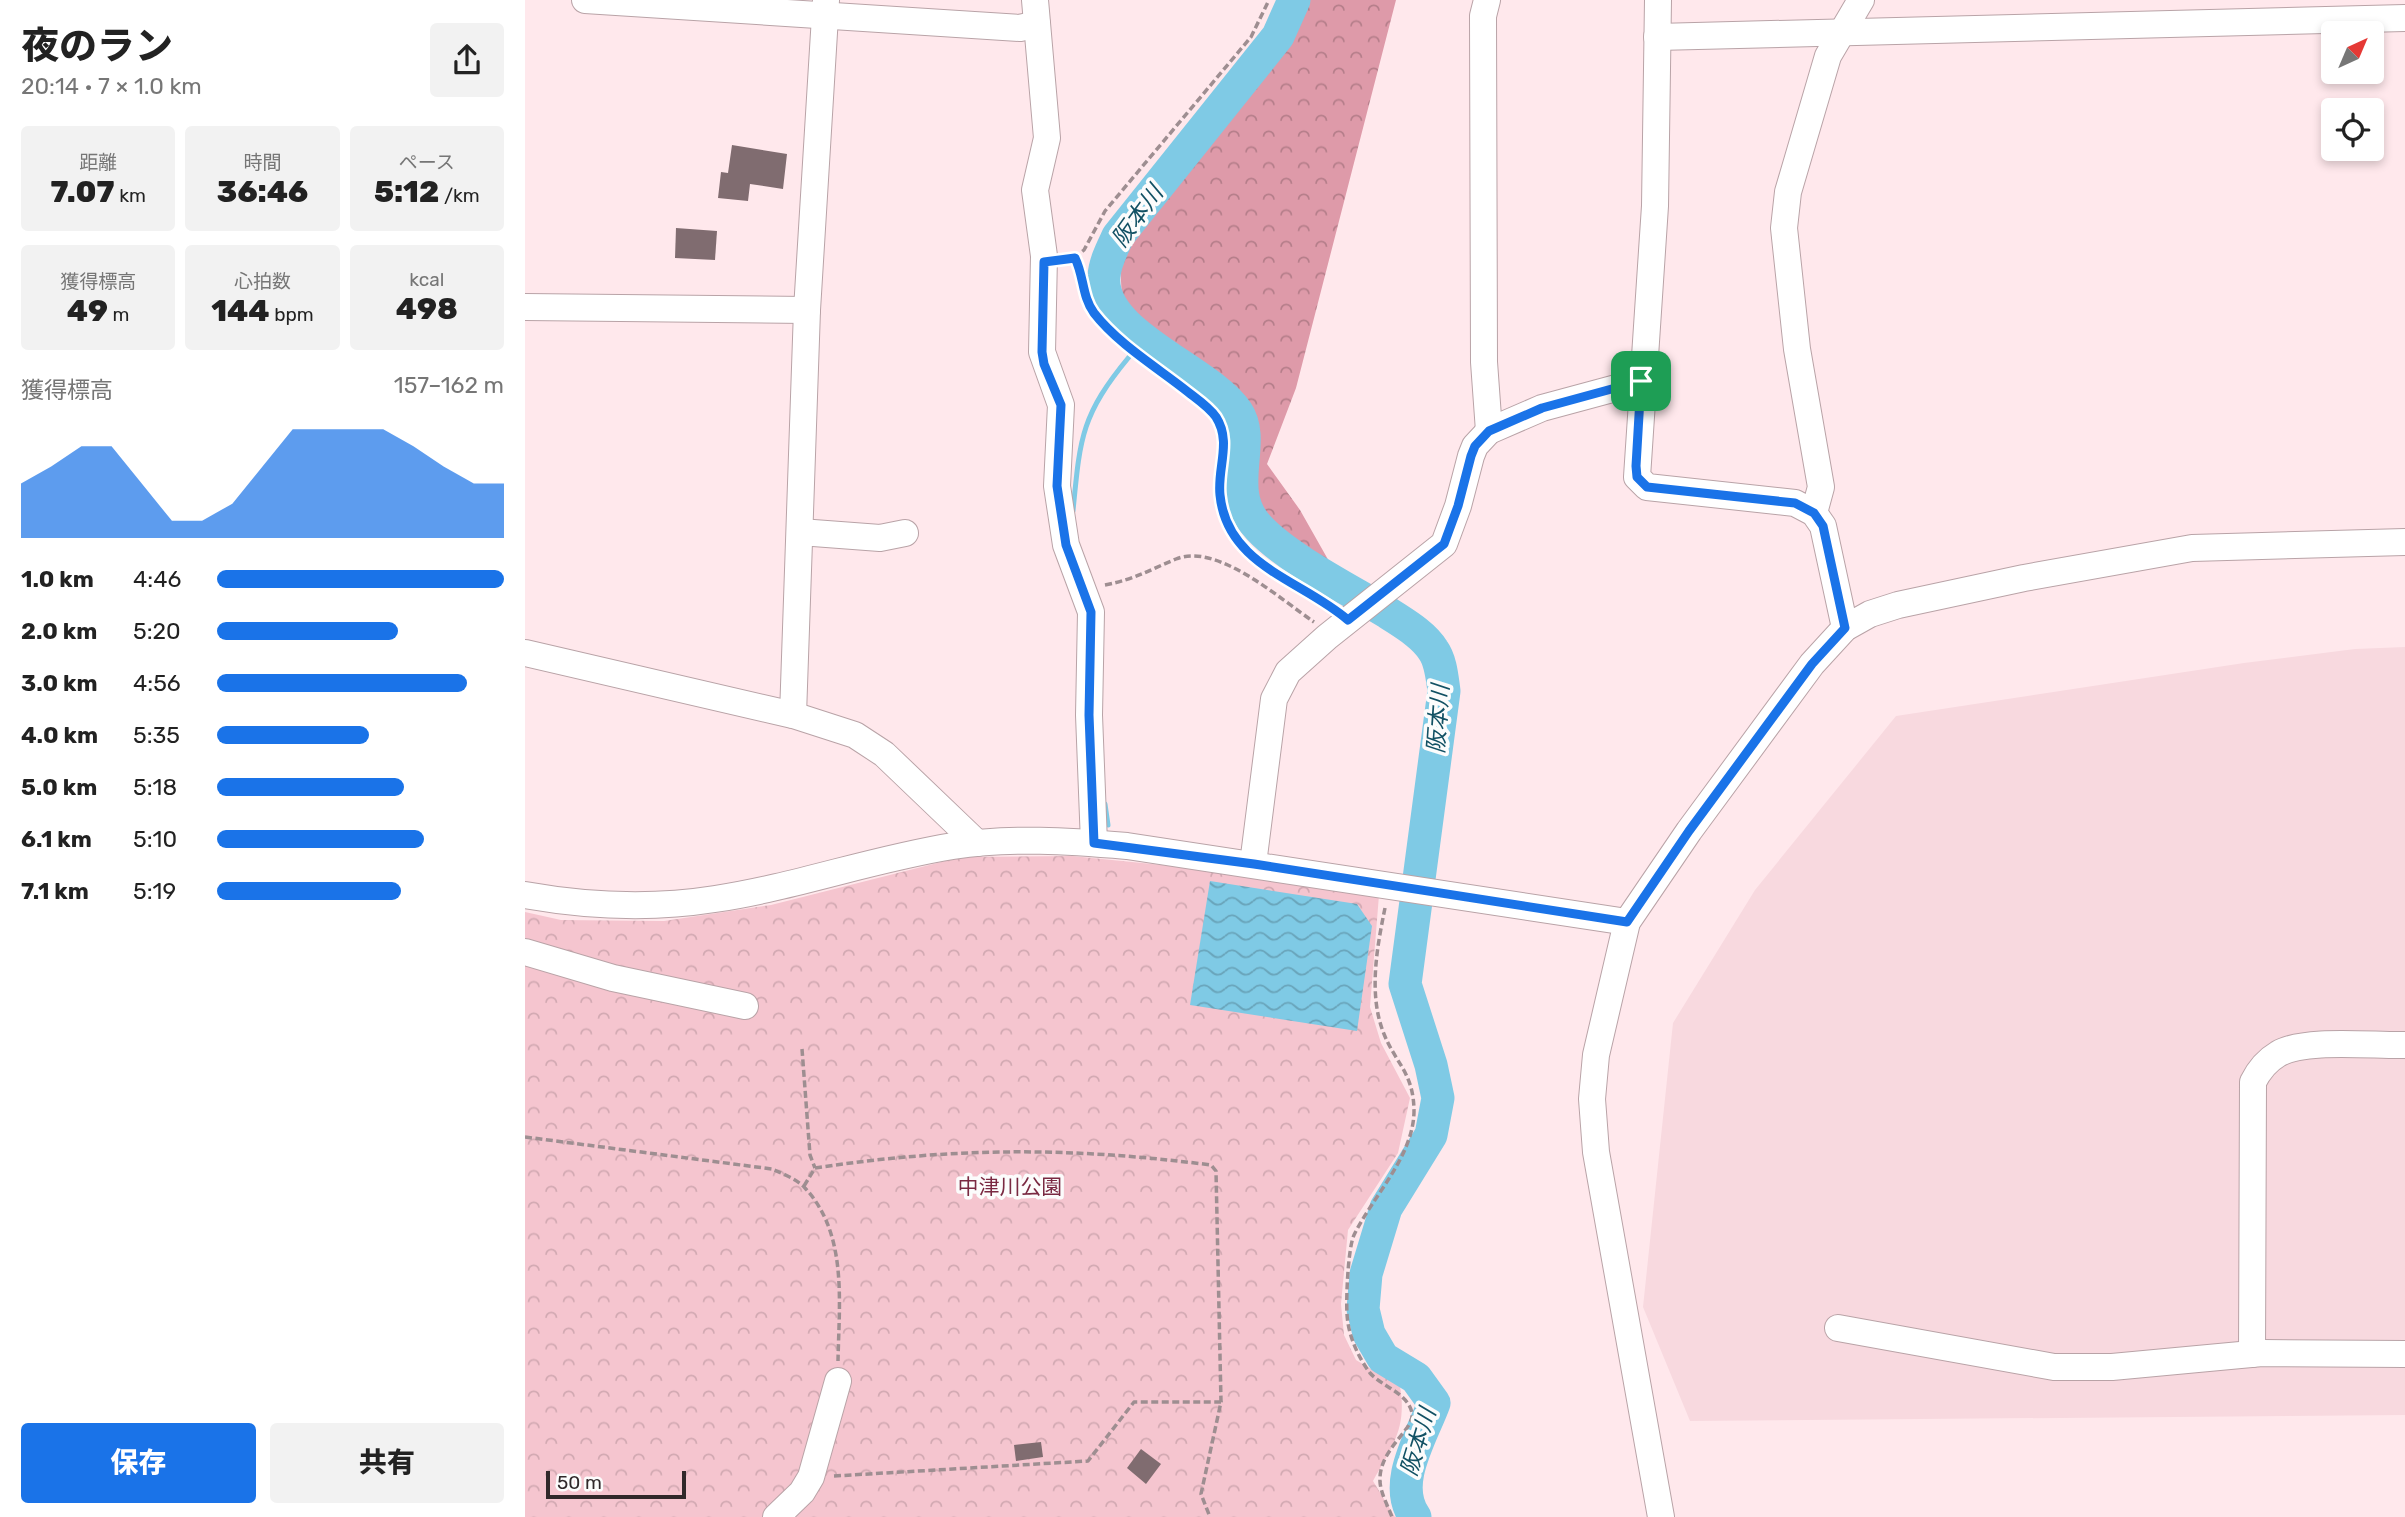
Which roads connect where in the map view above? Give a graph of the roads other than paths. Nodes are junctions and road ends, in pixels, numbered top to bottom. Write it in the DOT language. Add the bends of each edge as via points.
graph roads {
  1 [pos="585,0"];
  2 [pos="1487,0"];
  3 [pos="1658,0"];
  4 [pos="1861,0"];
  5 [pos="825,8"];
  6 [pos="1036,12"];
  7 [pos="2405,18"];
  8 [pos="1839,33"];
  9 [pos="1657,37"];
  10 [pos="525,307"];
  11 [pos="807,310"];
  12 [pos="1641,381"];
  13 [pos="1489,431"];
  14 [pos="1814,513"];
  15 [pos="800,532"];
  16 [pos="905,533"];
  17 [pos="2405,542"];
  18 [pos="1845,628"];
  19 [pos="525,653"];
  20 [pos="793,715"];
  21 [pos="977,843"];
  22 [pos="1094,843"];
  23 [pos="1254,864"];
  24 [pos="525,895"];
  25 [pos="1627,922"];
  26 [pos="525,952"];
  27 [pos="745,1006"];
  28 [pos="2405,1045"];
  29 [pos="1838,1328"];
  30 [pos="2252,1354"];
  31 [pos="2405,1354"];
  32 [pos="838,1381"];
  33 [pos="776,1517"];
  34 [pos="1661,1517"];
  1 -- 5 [label="street"];
  2 -- 13 [label="street" via="1483,16 1484,348"];
  3 -- 9 [label="street"];
  4 -- 8 [label="street"];
  5 -- 6 [label="street" via="1020,28"];
  5 -- 11 [label="street"];
  6 -- 22 [label="street" via="1047,138 1035,190 1044,262 1042,352 1061,405 1057,464 1066,545 1091,612"];
  7 -- 8 [label="street"];
  8 -- 9 [label="street"];
  8 -- 14 [label="street" via="1788,192 1784,228 1797,349 1821,487"];
  9 -- 12 [label="street" via="1655,206"];
  10 -- 11 [label="street"];
  11 -- 15 [label="street"];
  12 -- 13 [label="street" via="1542,408"];
  12 -- 14 [label="street" via="1636,466 1637,477 1647,487 1795,503"];
  13 -- 23 [label="street" via="1471,456 1444,544 1288,672 1274,699"];
  14 -- 18 [label="street" via="1823,526"];
  15 -- 16 [label="street" via="880,538"];
  15 -- 20 [label="street"];
  17 -- 18 [label="street" via="2192,548 1899,605"];
  18 -- 25 [label="street" via="1812,664"];
  19 -- 20 [label="street"];
  20 -- 21 [label="street" via="867,742"];
  21 -- 22 [label="street"];
  21 -- 24 [label="street" via="909,854 713,900 627,905"];
  22 -- 23 [label="street"];
  23 -- 25 [label="street"];
  25 -- 34 [label="street" via="1596,1055 1592,1099 1595,1152"];
  26 -- 27 [label="street" via="613,978"];
  28 -- 30 [label="street" via="2280,1052 2262,1066 2252,1082"];
  29 -- 30 [label="street" via="2054,1367 2112,1367"];
  30 -- 31 [label="street"];
  32 -- 33 [label="street" via="811,1477"];
}
